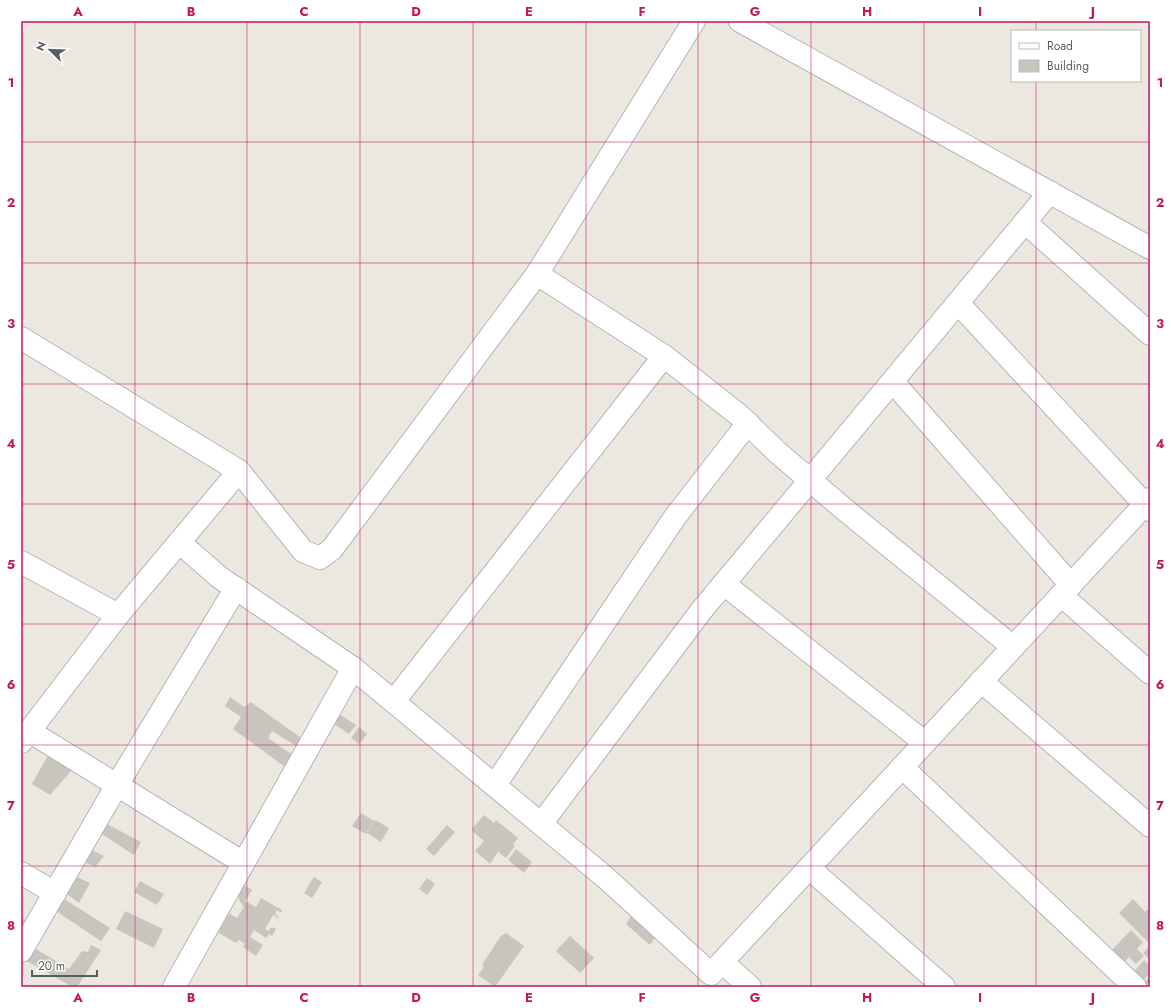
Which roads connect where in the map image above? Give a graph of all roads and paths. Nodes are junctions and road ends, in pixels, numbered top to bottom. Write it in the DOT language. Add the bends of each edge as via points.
graph roads {
  1 [pos="694,21"];
  2 [pos="740,21"];
  3 [pos="1050,192"];
  4 [pos="1025,222"];
  5 [pos="1150,248"];
  6 [pos="537,274"];
  7 [pos="958,303"];
  8 [pos="1150,334"];
  9 [pos="21,338"];
  10 [pos="664,356"];
  11 [pos="893,382"];
  12 [pos="748,423"];
  13 [pos="239,471"];
  14 [pos="811,481"];
  15 [pos="1148,505"];
  16 [pos="179,542"];
  17 [pos="21,562"];
  18 [pos="724,584"];
  19 [pos="236,588"];
  20 [pos="1066,590"];
  21 [pos="118,615"];
  22 [pos="1013,647"];
  23 [pos="353,668"];
  24 [pos="1150,673"];
  25 [pos="981,681"];
  26 [pos="394,701"];
  27 [pos="27,726"];
  28 [pos="924,742"];
  29 [pos="902,767"];
  30 [pos="117,785"];
  31 [pos="494,785"];
  32 [pos="541,824"];
  33 [pos="1150,826"];
  34 [pos="242,862"];
  35 [pos="809,868"];
  36 [pos="21,873"];
  37 [pos="55,893"];
  38 [pos="21,951"];
  39 [pos="722,962"];
  40 [pos="174,987"];
  41 [pos="750,987"];
  42 [pos="944,987"];
  43 [pos="1135,987"];
  1 -- 6 [label="street"];
  2 -- 3 [label="street"];
  3 -- 4 [label="street"];
  3 -- 5 [label="street"];
  4 -- 7 [label="street"];
  4 -- 8 [label="street"];
  6 -- 10 [label="street"];
  6 -- 13 [label="street" via="332,549 320,558 303,552"];
  7 -- 11 [label="street"];
  7 -- 15 [label="street"];
  9 -- 13 [label="street"];
  10 -- 12 [label="street"];
  10 -- 26 [label="street"];
  11 -- 14 [label="street"];
  11 -- 20 [label="street"];
  12 -- 14 [label="street"];
  12 -- 31 [label="street" via="675,517"];
  13 -- 16 [label="street"];
  14 -- 18 [label="street"];
  14 -- 22 [label="street"];
  15 -- 20 [label="street"];
  16 -- 19 [label="street" via="219,577"];
  16 -- 21 [label="street"];
  17 -- 21 [label="street"];
  18 -- 28 [label="street"];
  18 -- 32 [label="street"];
  19 -- 23 [label="street"];
  19 -- 30 [label="street"];
  20 -- 22 [label="street"];
  20 -- 24 [label="street"];
  21 -- 27 [label="street"];
  22 -- 25 [label="street"];
  23 -- 26 [label="street"];
  23 -- 34 [label="street"];
  25 -- 28 [label="street"];
  25 -- 33 [label="street"];
  26 -- 31 [label="street"];
  27 -- 30 [label="street"];
  28 -- 29 [label="street"];
  29 -- 35 [label="street"];
  29 -- 43 [label="street"];
  30 -- 34 [label="street"];
  30 -- 37 [label="street"];
  31 -- 32 [label="street"];
  32 -- 39 [label="street" via="606,878 711,974"];
  34 -- 40 [label="street"];
  35 -- 39 [label="street"];
  35 -- 42 [label="street"];
  36 -- 37 [label="street"];
  37 -- 38 [label="street"];
  39 -- 41 [label="street"];
}
